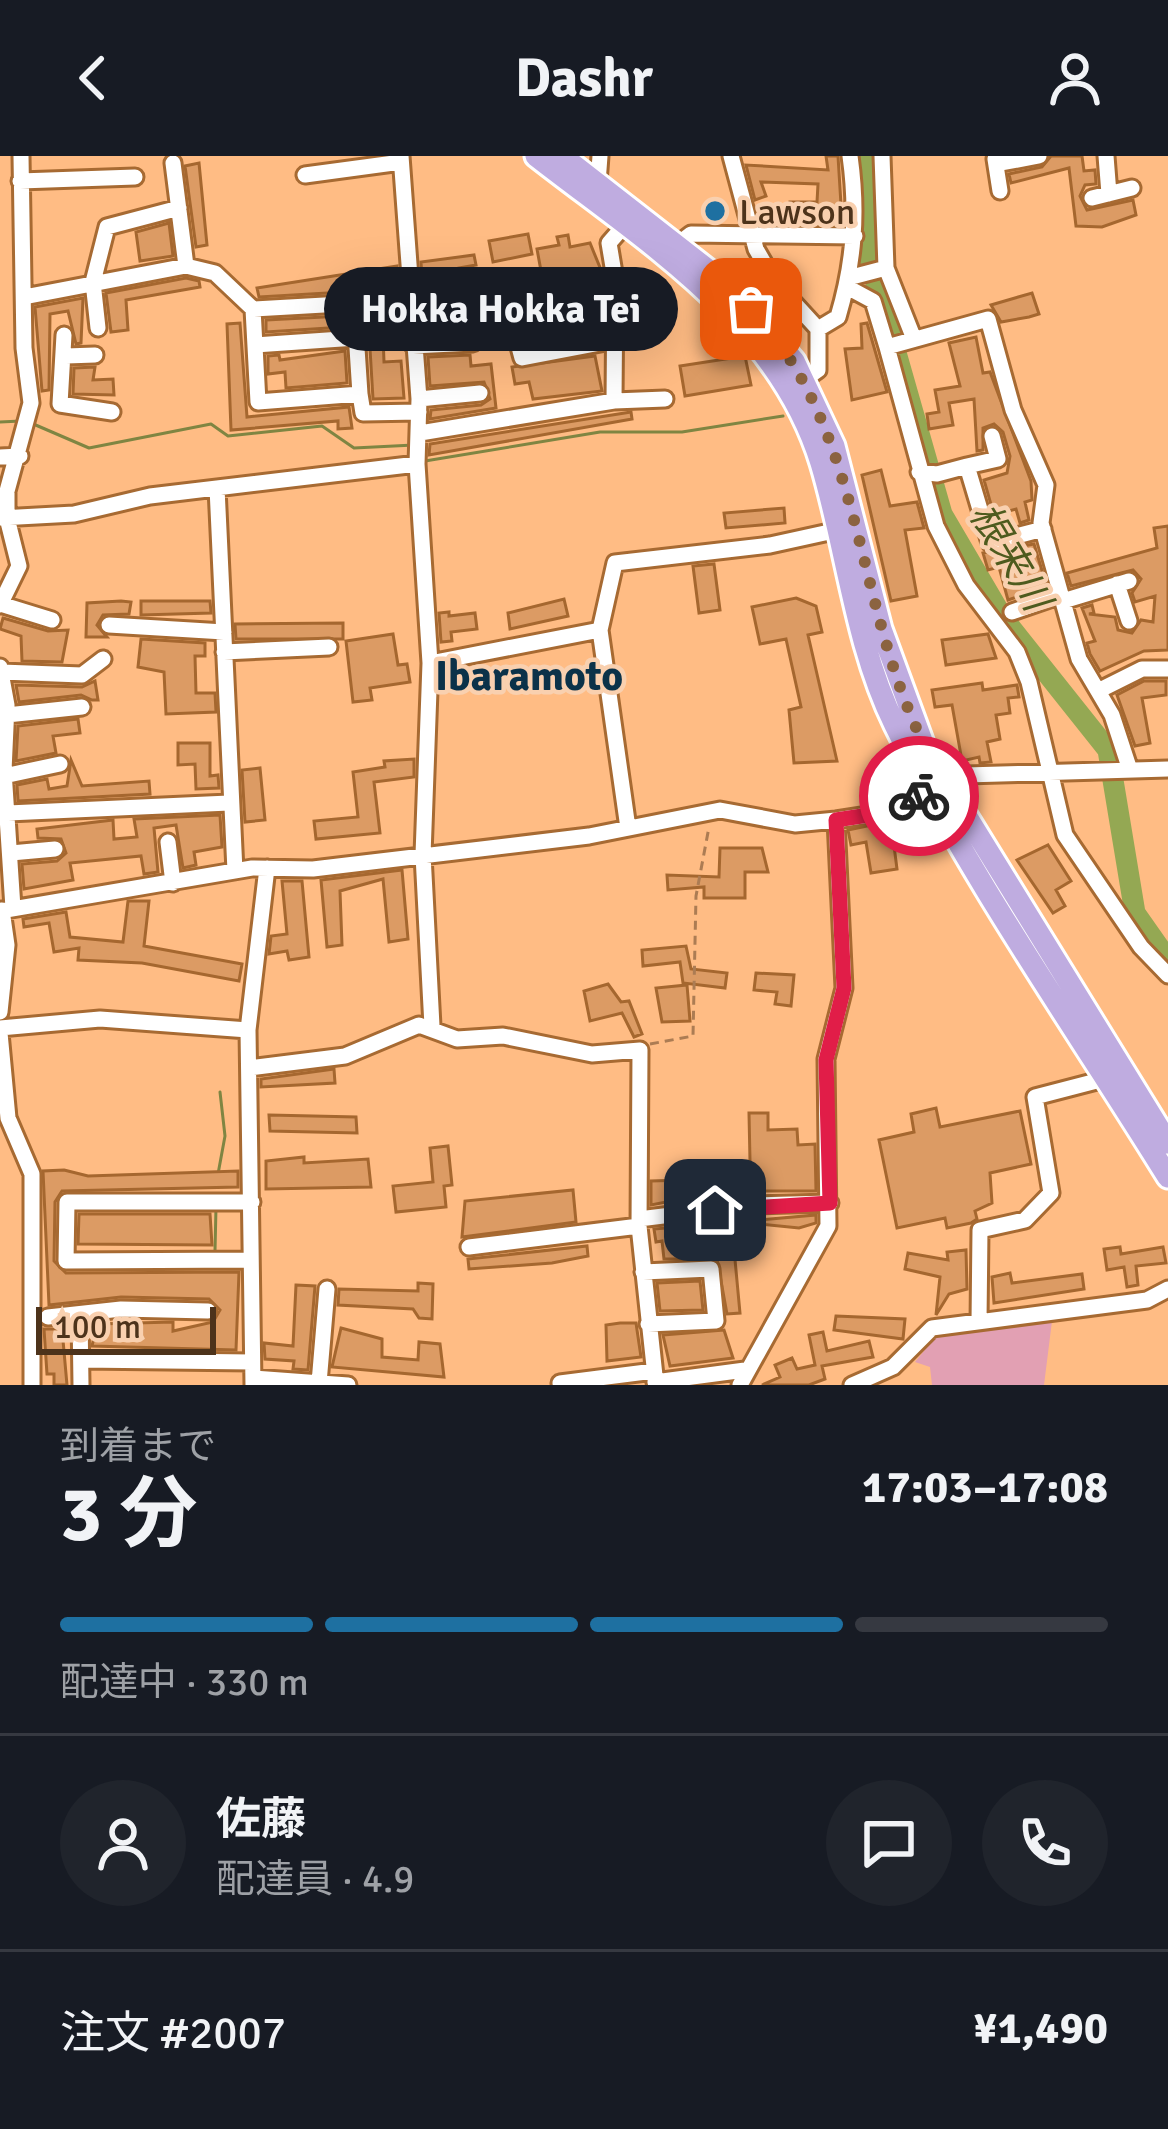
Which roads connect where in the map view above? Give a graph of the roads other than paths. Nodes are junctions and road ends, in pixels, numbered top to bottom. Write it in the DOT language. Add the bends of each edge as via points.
graph roads {
  1 [pos="21,156"];
  2 [pos="536,156"];
  3 [pos="562,156"];
  4 [pos="599,156"];
  5 [pos="731,156"];
  6 [pos="850,156"];
  7 [pos="882,156"];
  8 [pos="1039,156"];
  9 [pos="1106,156"];
  10 [pos="401,159"];
  11 [pos="995,160"];
  12 [pos="173,163"];
  13 [pos="304,175"];
  14 [pos="136,177"];
  15 [pos="20,181"];
  16 [pos="598,183"];
  17 [pos="1132,188"];
  18 [pos="1000,191"];
  19 [pos="179,208"];
  20 [pos="630,218"];
  21 [pos="753,235"];
  22 [pos="855,236"];
  23 [pos="678,244"];
  24 [pos="186,266"];
  25 [pos="884,269"];
  26 [pos="615,279"];
  27 [pos="852,280"];
  28 [pos="93,282"];
  29 [pos="477,283"];
  30 [pos="24,297"];
  31 [pos="410,297"];
  32 [pos="354,302"];
  33 [pos="253,309"];
  34 [pos="98,328"];
  35 [pos="818,329"];
  36 [pos="64,335"];
  37 [pos="356,338"];
  38 [pos="914,339"];
  39 [pos="611,341"];
  40 [pos="473,343"];
  41 [pos="255,345"];
  42 [pos="413,346"];
  43 [pos="887,347"];
  44 [pos="95,355"];
  45 [pos="65,356"];
  46 [pos="798,385"];
  47 [pos="480,393"];
  48 [pos="360,394"];
  49 [pos="664,399"];
  50 [pos="614,400"];
  51 [pos="60,404"];
  52 [pos="419,406"];
  53 [pos="112,412"];
  54 [pos="29,414"];
  55 [pos="992,436"];
  56 [pos="418,447"];
  57 [pos="20,456"];
  58 [pos="0,458"];
  59 [pos="968,466"];
  60 [pos="919,472"];
  61 [pos="217,488"];
  62 [pos="3,518"];
  63 [pos="846,528"];
  64 [pos="1042,529"];
  65 [pos="1062,598"];
  66 [pos="0,605"];
  67 [pos="1012,612"];
  68 [pos="52,620"];
  69 [pos="1129,621"];
  70 [pos="109,625"];
  71 [pos="600,630"];
  72 [pos="224,632"];
  73 [pos="329,647"];
  74 [pos="224,652"];
  75 [pos="103,658"];
  76 [pos="430,663"];
  77 [pos="1168,669"];
  78 [pos="0,670"];
  79 [pos="1098,691"];
  80 [pos="2,693"];
  81 [pos="82,706"];
  82 [pos="7,715"];
  83 [pos="4,738"];
  84 [pos="60,764"];
  85 [pos="1125,768"];
  86 [pos="1168,769"];
  87 [pos="4,776"];
  88 [pos="1050,776"];
  89 [pos="936,784"];
  90 [pos="229,803"];
  91 [pos="8,813"];
  92 [pos="836,820"];
  93 [pos="628,828"];
  94 [pos="167,842"];
  95 [pos="55,848"];
  96 [pos="7,849"];
  97 [pos="423,855"];
  98 [pos="267,868"];
  99 [pos="235,871"];
  100 [pos="173,883"];
  101 [pos="5,910"];
  102 [pos="1168,975"];
  103 [pos="0,1012"];
  104 [pos="432,1025"];
  105 [pos="0,1030"];
  106 [pos="248,1030"];
  107 [pos="249,1068"];
  108 [pos="1116,1075"];
  109 [pos="1168,1142"];
  110 [pos="1168,1177"];
  111 [pos="252,1202"];
  112 [pos="830,1203"];
  113 [pos="639,1223"];
  114 [pos="469,1247"];
  115 [pos="250,1260"];
  116 [pos="643,1272"];
  117 [pos="327,1289"];
  118 [pos="1168,1289"];
  119 [pos="208,1311"];
  120 [pos="80,1314"];
  121 [pos="48,1317"];
  122 [pos="979,1322"];
  123 [pos="648,1324"];
  124 [pos="81,1360"];
  125 [pos="253,1375"];
  126 [pos="742,1377"];
  127 [pos="655,1379"];
  128 [pos="320,1383"];
  129 [pos="560,1383"];
  130 [pos="32,1385"];
  131 [pos="81,1385"];
  132 [pos="348,1385"];
  133 [pos="852,1385"];
  1 -- 15 [label="street"];
  2 -- 20 [label="main road"];
  3 -- 16 [label="main road"];
  4 -- 16 [label="street"];
  5 -- 21 [label="street"];
  6 -- 22 [label="street"];
  7 -- 25 [label="street"];
  8 -- 11 [label="street"];
  9 -- 17 [label="street" via="1100,196"];
  10 -- 13 [label="street"];
  10 -- 31 [label="street"];
  11 -- 18 [label="street"];
  12 -- 19 [label="street"];
  14 -- 15 [label="street"];
  15 -- 30 [label="street"];
  16 -- 20 [label="main road"];
  19 -- 24 [label="street"];
  19 -- 28 [label="street" via="107,227"];
  20 -- 23 [label="main road"];
  20 -- 26 [label="street" via="609,243"];
  20 -- 46 [label="main road"];
  21 -- 22 [label="street"];
  21 -- 23 [label="street" via="691,234"];
  21 -- 35 [label="street" via="776,282"];
  22 -- 27 [label="street"];
  23 -- 46 [label="main road" via="772,331"];
  24 -- 28 [label="street"];
  24 -- 33 [label="street" via="215,273"];
  25 -- 27 [label="street"];
  25 -- 38 [label="street"];
  26 -- 39 [label="street"];
  26 -- 39 [label="street" via="507,303 522,358"];
  27 -- 35 [label="street" via="838,317"];
  27 -- 43 [label="street" via="873,301"];
  28 -- 30 [label="street"];
  28 -- 34 [label="street"];
  29 -- 31 [label="street"];
  30 -- 54 [label="street"];
  31 -- 32 [label="street"];
  31 -- 42 [label="street"];
  32 -- 33 [label="street"];
  32 -- 37 [label="street"];
  33 -- 41 [label="street"];
  35 -- 46 [label="street" via="818,370"];
  36 -- 45 [label="street"];
  37 -- 41 [label="street"];
  37 -- 48 [label="street"];
  38 -- 43 [label="street"];
  38 -- 64 [label="street" via="988,319 1013,410 1046,485"];
  39 -- 50 [label="street"];
  40 -- 42 [label="street"];
  41 -- 48 [label="street" via="258,402"];
  42 -- 52 [label="street"];
  43 -- 60 [label="street"];
  44 -- 45 [label="street"];
  45 -- 51 [label="street"];
  46 -- 63 [label="main road" via="834,446"];
  47 -- 52 [label="street"];
  48 -- 52 [label="street" via="363,412"];
  49 -- 50 [label="street"];
  50 -- 56 [label="street"];
  51 -- 53 [label="street"];
  51 -- 54 [label="street"];
  52 -- 56 [label="street"];
  54 -- 57 [label="street"];
  55 -- 59 [label="street" via="998,459"];
  56 -- 61 [label="street"];
  56 -- 76 [label="street"];
  57 -- 58 [label="street"];
  57 -- 62 [label="street"];
  59 -- 60 [label="street"];
  59 -- 64 [label="street" via="990,543"];
  60 -- 88 [label="street" via="966,585 1017,652"];
  61 -- 62 [label="street"];
  61 -- 72 [label="street"];
  62 -- 66 [label="street" via="19,566"];
  63 -- 71 [label="street" via="770,545 622,558"];
  63 -- 89 [label="main road"];
  64 -- 65 [label="street"];
  65 -- 67 [label="street"];
  65 -- 69 [label="street" via="1123,583"];
  65 -- 79 [label="street" via="1079,659"];
  66 -- 68 [label="street"];
  70 -- 72 [label="street"];
  71 -- 76 [label="street"];
  71 -- 93 [label="street"];
  72 -- 74 [label="street"];
  73 -- 74 [label="street"];
  74 -- 90 [label="street"];
  75 -- 78 [label="street" via="82,675"];
  76 -- 97 [label="street"];
  77 -- 79 [label="street" via="1142,669"];
  78 -- 80 [label="street"];
  79 -- 85 [label="street"];
  80 -- 82 [label="street"];
  81 -- 82 [label="street"];
  82 -- 83 [label="street"];
  83 -- 87 [label="street"];
  84 -- 87 [label="street"];
  85 -- 86 [label="street"];
  85 -- 88 [label="street"];
  87 -- 91 [label="street"];
  88 -- 89 [label="street"];
  88 -- 102 [label="street" via="1065,835"];
  89 -- 92 [label="street" via="875,814"];
  89 -- 108 [label="main road"];
  90 -- 91 [label="street"];
  90 -- 99 [label="street"];
  91 -- 96 [label="street"];
  92 -- 93 [label="street" via="796,824 720,810"];
  92 -- 112 [label="street" via="844,988 826,1060"];
  93 -- 97 [label="street"];
  94 -- 100 [label="street"];
  95 -- 96 [label="street"];
  96 -- 101 [label="street"];
  97 -- 98 [label="street"];
  97 -- 104 [label="street"];
  98 -- 99 [label="street"];
  98 -- 106 [label="street"];
  99 -- 100 [label="street"];
  100 -- 101 [label="street"];
  101 -- 103 [label="street"];
  104 -- 107 [label="street" via="330,1060"];
  104 -- 113 [label="street" via="457,1039 503,1036 592,1054 640,1050"];
  105 -- 106 [label="street" via="100,1019"];
  105 -- 130 [label="street" via="8,1118 32,1174"];
  106 -- 107 [label="street"];
  107 -- 111 [label="street"];
  108 -- 109 [label="main road"];
  108 -- 110 [label="main road"];
  108 -- 122 [label="street" via="1035,1097 1051,1193 1025,1220 980,1230"];
  111 -- 115 [label="street"];
  111 -- 115 [label="street" via="67,1202 66,1262"];
  112 -- 113 [label="street" via="752,1204"];
  112 -- 126 [label="street" via="818,1253"];
  113 -- 114 [label="street"];
  113 -- 116 [label="street"];
  115 -- 125 [label="street"];
  116 -- 123 [label="street"];
  116 -- 123 [label="street" via="711,1269 716,1321"];
  117 -- 128 [label="street"];
  118 -- 122 [label="street" via="1147,1300"];
  119 -- 120 [label="street"];
  120 -- 121 [label="street"];
  120 -- 124 [label="street"];
  122 -- 133 [label="street" via="932,1328 892,1367"];
  123 -- 127 [label="street"];
  124 -- 125 [label="street"];
  124 -- 131 [label="street"];
  125 -- 128 [label="street"];
  126 -- 127 [label="street"];
  127 -- 129 [label="street"];
  128 -- 132 [label="street"];
}
